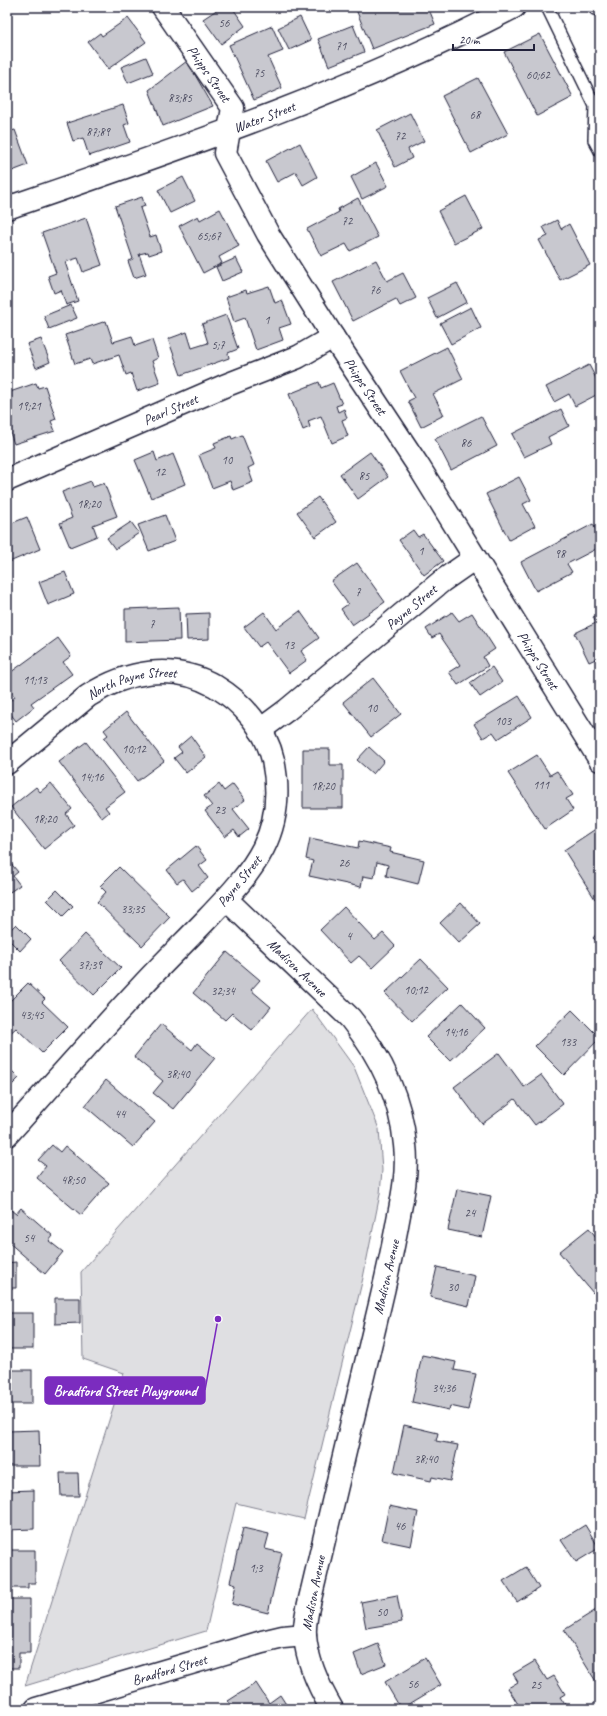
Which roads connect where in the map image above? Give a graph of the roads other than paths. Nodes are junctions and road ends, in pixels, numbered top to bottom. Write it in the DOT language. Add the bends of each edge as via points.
graph roads {
  1 [pos="163,7"];
  2 [pos="514,7"];
  3 [pos="547,7"];
  4 [pos="593,7"];
  5 [pos="600,11"];
  6 [pos="229,131"];
  7 [pos="600,151"];
  8 [pos="7,208"];
  9 [pos="333,337"];
  10 [pos="7,480"];
  11 [pos="475,558"];
  12 [pos="260,730"];
  13 [pos="600,760"];
  14 [pos="7,763"];
  15 [pos="226,899"];
  16 [pos="7,1136"];
  17 [pos="305,1636"];
  18 [pos="36,1709"];
  19 [pos="332,1709"];
  1 -- 6 [label="street, Phipps Street" via="233,108"];
  2 -- 6 [label="street, Water Street" via="410,57"];
  3 -- 7 [label="lane" via="595,106 594,140"];
  4 -- 5 [label="lane"];
  6 -- 8 [label="street, Water Street"];
  6 -- 9 [label="street, Phipps Street" via="225,153 268,234"];
  9 -- 10 [label="street, Pearl Street" via="298,357 217,389"];
  9 -- 11 [label="street, Phipps Street" via="419,467"];
  11 -- 12 [label="street, Payne Street"];
  11 -- 13 [label="street, Phipps Street"];
  12 -- 14 [label="street, North Payne Street" via="241,706 215,686 179,673 158,671 113,682 88,696"];
  12 -- 15 [label="street, Payne Street" via="271,754 276,781 277,796 272,829 259,858"];
  15 -- 16 [label="street, Payne Street" via="138,990"];
  15 -- 17 [label="street, Madison Avenue" via="362,1032 388,1082 400,1115 406,1145 405,1181 394,1246 310,1599"];
  17 -- 18 [label="street, Bradford Street" via="283,1637 262,1642"];
  17 -- 19 [label="street, Madison Avenue" via="311,1666"];
}
